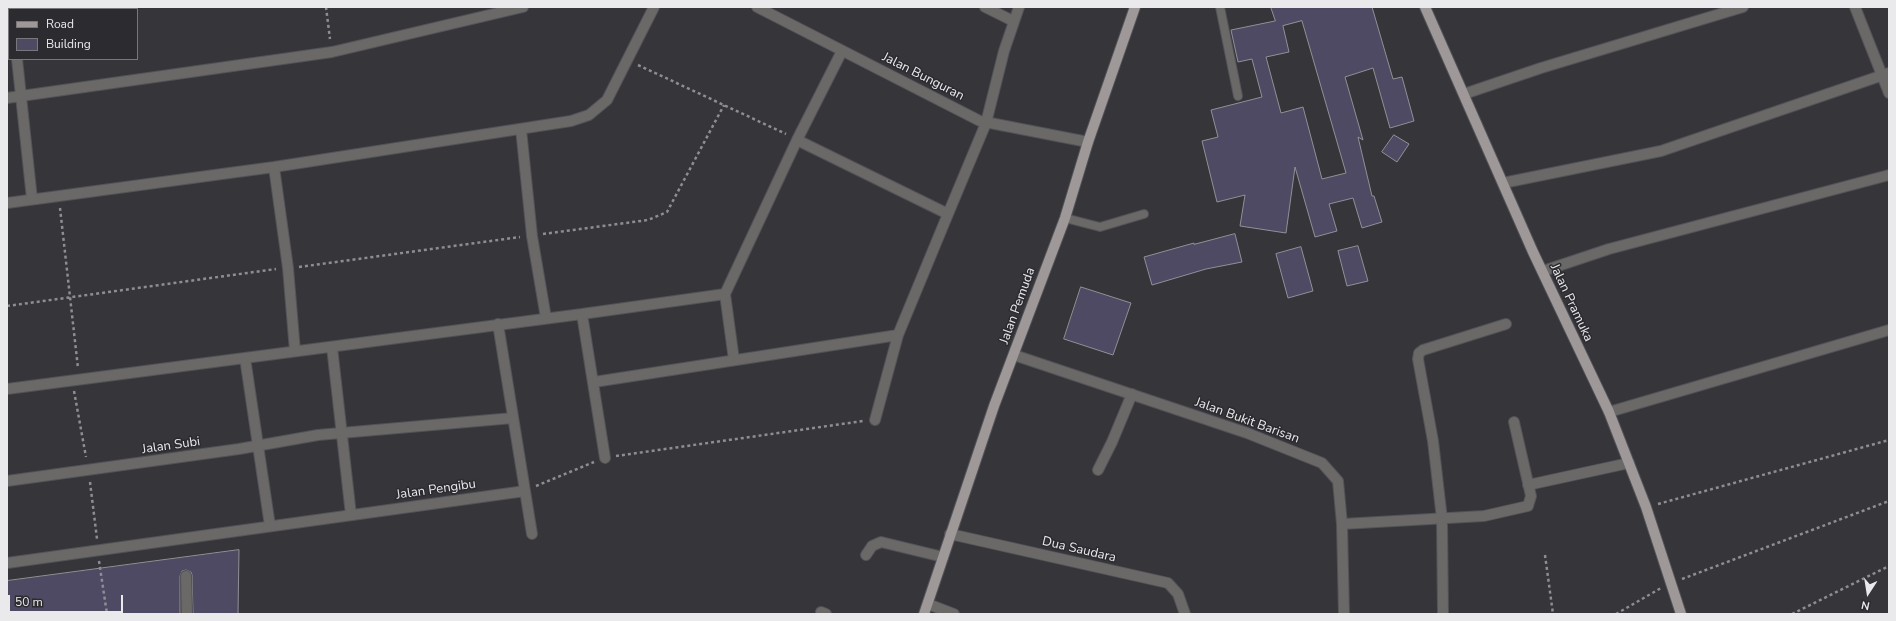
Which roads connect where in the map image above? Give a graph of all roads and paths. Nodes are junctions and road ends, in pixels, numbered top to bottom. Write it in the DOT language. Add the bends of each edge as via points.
graph roads {
  1 [pos="326,7"];
  2 [pos="523,7"];
  3 [pos="654,7"];
  4 [pos="757,7"];
  5 [pos="985,7"];
  6 [pos="1019,7"];
  7 [pos="1135,7"];
  8 [pos="1220,7"];
  9 [pos="1425,7"];
  10 [pos="1743,7"];
  11 [pos="1854,7"];
  12 [pos="1013,21"];
  13 [pos="842,51"];
  14 [pos="332,52"];
  15 [pos="17,60"];
  16 [pos="628,60"];
  17 [pos="1885,74"];
  18 [pos="1889,93"];
  19 [pos="1464,94"];
  20 [pos="22,96"];
  21 [pos="1238,96"];
  22 [pos="7,98"];
  23 [pos="724,105"];
  24 [pos="986,123"];
  25 [pos="521,129"];
  26 [pos="797,140"];
  27 [pos="1088,142"];
  28 [pos="274,167"];
  29 [pos="1889,175"];
  30 [pos="1503,183"];
  31 [pos="58,196"];
  32 [pos="32,199"];
  33 [pos="7,203"];
  34 [pos="948,214"];
  35 [pos="1144,214"];
  36 [pos="1065,218"];
  37 [pos="532,236"];
  38 [pos="288,268"];
  39 [pos="1543,271"];
  40 [pos="725,294"];
  41 [pos="70,296"];
  42 [pos="7,306"];
  43 [pos="582,314"];
  44 [pos="546,318"];
  45 [pos="498,324"];
  46 [pos="1506,324"];
  47 [pos="1889,330"];
  48 [pos="898,335"];
  49 [pos="332,347"];
  50 [pos="295,351"];
  51 [pos="1014,355"];
  52 [pos="245,358"];
  53 [pos="734,360"];
  54 [pos="79,380"];
  55 [pos="594,382"];
  56 [pos="7,389"];
  57 [pos="1132,394"];
  58 [pos="1609,412"];
  59 [pos="513,418"];
  60 [pos="875,420"];
  61 [pos="1514,422"];
  62 [pos="341,433"];
  63 [pos="1889,440"];
  64 [pos="257,446"];
  65 [pos="605,458"];
  66 [pos="1629,463"];
  67 [pos="1098,470"];
  68 [pos="7,481"];
  69 [pos="1528,485"];
  70 [pos="525,491"];
  71 [pos="1889,501"];
  72 [pos="1646,507"];
  73 [pos="351,515"];
  74 [pos="1442,519"];
  75 [pos="1342,524"];
  76 [pos="270,526"];
  77 [pos="532,534"];
  78 [pos="950,534"];
  79 [pos="98,551"];
  80 [pos="866,555"];
  81 [pos="1544,555"];
  82 [pos="943,557"];
  83 [pos="7,563"];
  84 [pos="1889,566"];
  85 [pos="186,576"];
  86 [pos="1670,583"];
  87 [pos="928,604"];
  88 [pos="107,614"];
  89 [pos="187,614"];
  90 [pos="924,614"];
  91 [pos="954,614"];
  92 [pos="1184,614"];
  93 [pos="1344,614"];
  94 [pos="1443,614"];
  95 [pos="1553,614"];
  96 [pos="1616,614"];
  97 [pos="1681,614"];
  98 [pos="1792,614"];
  1 -- 14 [label="path"];
  2 -- 14 [label="street"];
  3 -- 16 [label="street"];
  4 -- 13 [label="street, Jalan Bunguran"];
  5 -- 12 [label="street"];
  6 -- 12 [label="street"];
  7 -- 27 [label="main road, Jalan Pemuda"];
  8 -- 21 [label="lane"];
  9 -- 19 [label="main road, Jalan Pramuka"];
  10 -- 19 [label="street"];
  11 -- 17 [label="street"];
  12 -- 24 [label="street"];
  13 -- 24 [label="street, Jalan Bunguran"];
  13 -- 26 [label="street"];
  14 -- 20 [label="street"];
  15 -- 20 [label="street"];
  16 -- 23 [label="path"];
  16 -- 25 [label="street" via="607,100 589,115 571,121"];
  17 -- 18 [label="street"];
  17 -- 30 [label="street" via="1661,152"];
  19 -- 30 [label="main road, Jalan Pramuka"];
  20 -- 22 [label="street"];
  20 -- 32 [label="street"];
  23 -- 26 [label="path"];
  23 -- 37 [label="path" via="667,212 648,220"];
  24 -- 27 [label="street, Jalan Bunguran"];
  24 -- 34 [label="street"];
  25 -- 28 [label="street"];
  25 -- 37 [label="street"];
  26 -- 34 [label="street"];
  26 -- 40 [label="street"];
  27 -- 36 [label="main road, Jalan Pemuda"];
  28 -- 31 [label="street"];
  28 -- 38 [label="street"];
  29 -- 39 [label="street" via="1609,249"];
  30 -- 39 [label="main road, Jalan Pramuka"];
  31 -- 32 [label="street"];
  31 -- 41 [label="path"];
  32 -- 33 [label="street"];
  34 -- 48 [label="street"];
  35 -- 36 [label="lane" via="1100,228"];
  36 -- 51 [label="main road, Jalan Pemuda"];
  37 -- 38 [label="path"];
  37 -- 44 [label="street"];
  38 -- 41 [label="path"];
  38 -- 50 [label="street"];
  39 -- 58 [label="main road, Jalan Pramuka"];
  40 -- 43 [label="street"];
  40 -- 53 [label="street"];
  41 -- 42 [label="path"];
  41 -- 54 [label="path"];
  43 -- 44 [label="street"];
  43 -- 55 [label="street"];
  44 -- 45 [label="street"];
  45 -- 49 [label="street"];
  45 -- 59 [label="street"];
  46 -- 74 [label="street" via="1419,353"];
  47 -- 58 [label="street"];
  48 -- 53 [label="street"];
  48 -- 60 [label="street"];
  49 -- 50 [label="street"];
  49 -- 62 [label="street"];
  50 -- 52 [label="street"];
  51 -- 57 [label="street, Jalan Bukit Barisan"];
  51 -- 78 [label="main road, Jalan Pemuda"];
  52 -- 54 [label="street"];
  52 -- 64 [label="street"];
  53 -- 55 [label="street"];
  54 -- 56 [label="street"];
  55 -- 65 [label="street"];
  57 -- 67 [label="street"];
  57 -- 75 [label="street, Jalan Bukit Barisan" via="1247,433 1322,463 1338,481"];
  58 -- 66 [label="main road, Jalan Pramuka"];
  59 -- 62 [label="street, Jalan Subi"];
  59 -- 70 [label="street"];
  60 -- 65 [label="path"];
  61 -- 69 [label="street"];
  62 -- 64 [label="street, Jalan Subi"];
  62 -- 73 [label="street"];
  63 -- 72 [label="path"];
  64 -- 68 [label="street, Jalan Subi"];
  64 -- 76 [label="street"];
  65 -- 70 [label="path"];
  66 -- 69 [label="street"];
  66 -- 72 [label="main road, Jalan Pramuka"];
  69 -- 74 [label="street" via="1531,496 1528,506 1484,516"];
  70 -- 73 [label="street, Jalan Pengibu"];
  70 -- 77 [label="street"];
  71 -- 86 [label="path"];
  72 -- 86 [label="main road, Jalan Pramuka"];
  73 -- 76 [label="street, Jalan Pengibu"];
  74 -- 75 [label="street"];
  74 -- 94 [label="street"];
  75 -- 93 [label="street, Jalan Bukit Barisan"];
  76 -- 79 [label="street, Jalan Pengibu"];
  78 -- 82 [label="main road, Jalan Pemuda"];
  78 -- 92 [label="street, Dua Saudara" via="1168,583 1178,594"];
  79 -- 83 [label="street, Jalan Pengibu"];
  79 -- 88 [label="path"];
  80 -- 82 [label="street" via="872,546 881,542"];
  81 -- 95 [label="path"];
  82 -- 87 [label="main road, Jalan Pemuda"];
  84 -- 98 [label="path"];
  85 -- 89 [label="street"];
  86 -- 96 [label="path"];
  86 -- 97 [label="main road, Jalan Pramuka"];
  87 -- 90 [label="main road, Jalan Pemuda"];
  87 -- 91 [label="street"];
}
